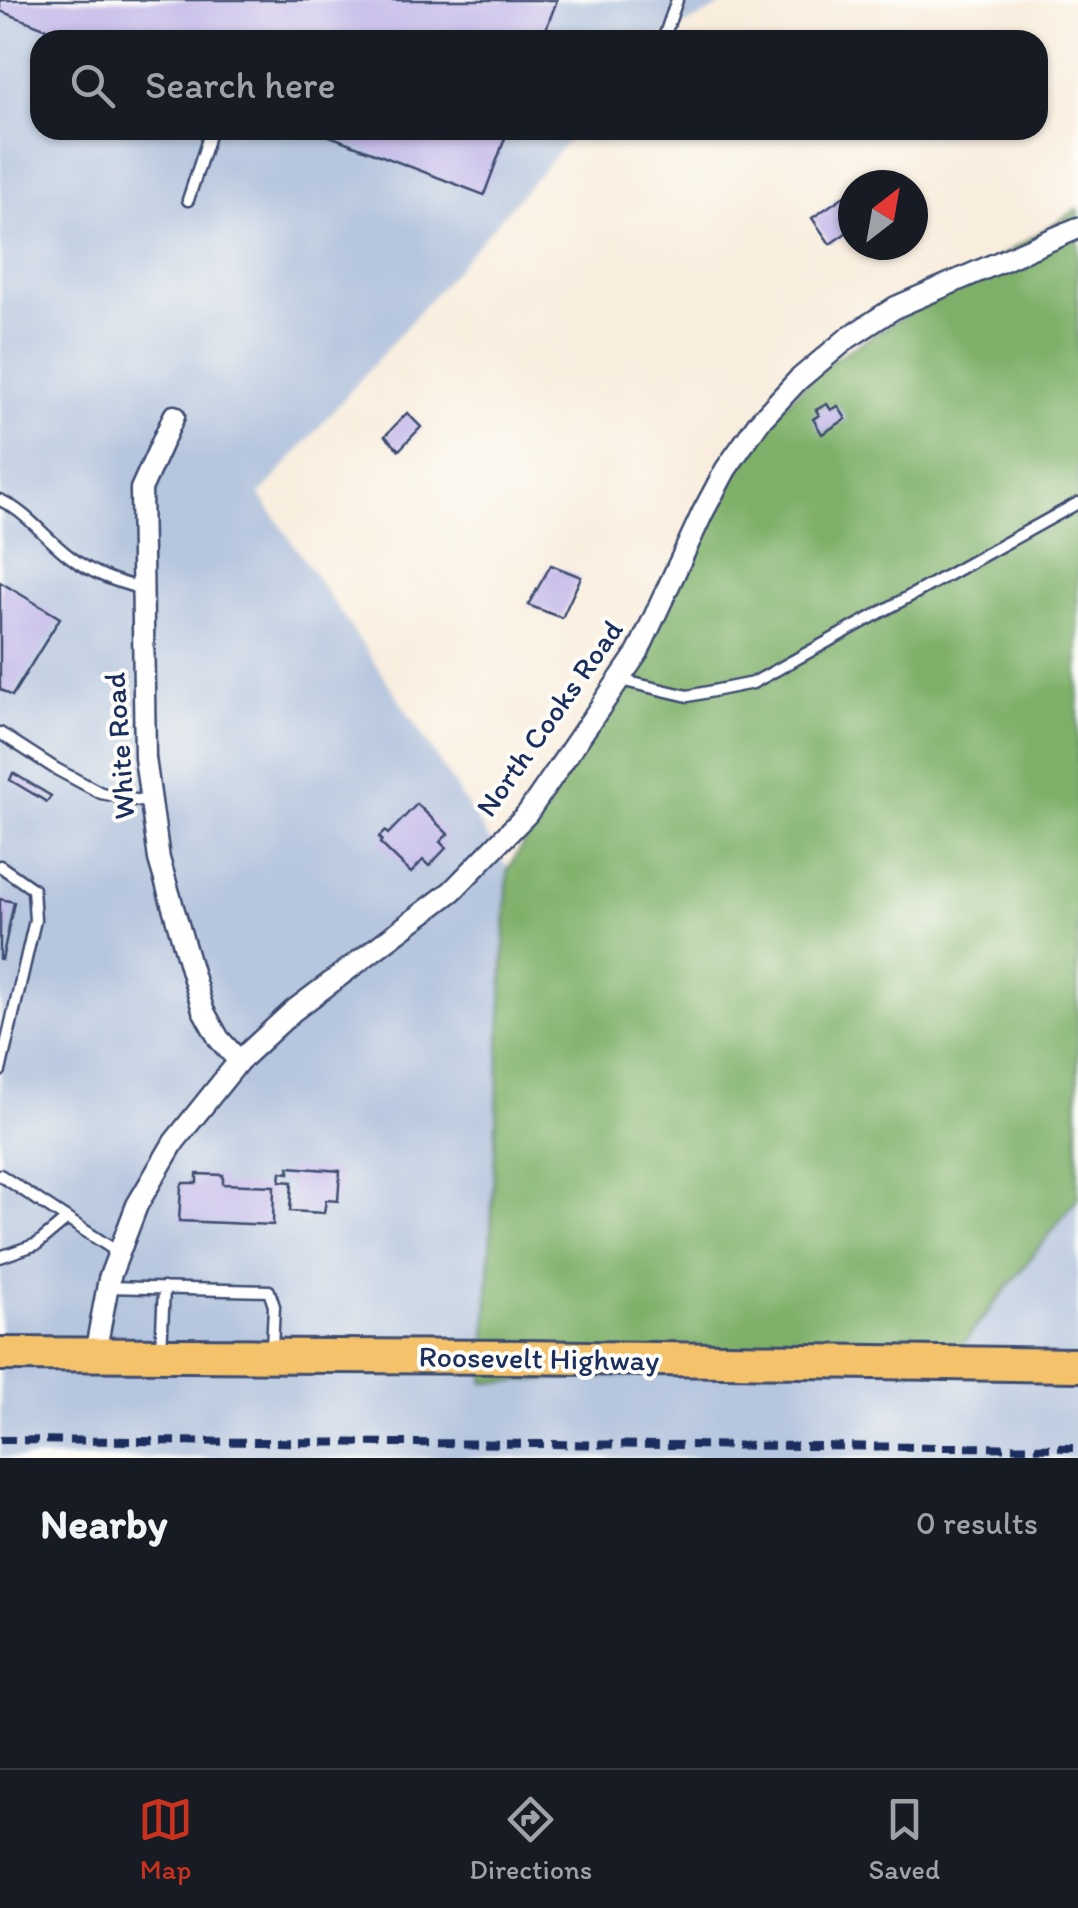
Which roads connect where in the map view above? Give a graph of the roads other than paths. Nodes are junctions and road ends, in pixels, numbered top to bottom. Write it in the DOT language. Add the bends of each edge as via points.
graph roads {
  1 [pos="676,0"];
  2 [pos="666,30"];
  3 [pos="207,140"];
  4 [pos="188,200"];
  5 [pos="1078,228"];
  6 [pos="174,416"];
  7 [pos="0,500"];
  8 [pos="1078,503"];
  9 [pos="143,590"];
  10 [pos="619,679"];
  11 [pos="0,733"];
  12 [pos="151,804"];
  13 [pos="0,866"];
  14 [pos="239,1060"];
  15 [pos="0,1071"];
  16 [pos="0,1175"];
  17 [pos="66,1220"];
  18 [pos="119,1254"];
  19 [pos="0,1257"];
  20 [pos="107,1287"];
  21 [pos="164,1288"];
  22 [pos="0,1354"];
  23 [pos="95,1354"];
  24 [pos="161,1355"];
  25 [pos="272,1355"];
  26 [pos="1078,1365"];
  1 -- 2 [label="lane"];
  3 -- 4 [label="lane"];
  5 -- 10 [label="street, North Cooks Road" via="896,307 798,380 726,469"];
  6 -- 9 [label="street, White Road" via="141,489"];
  7 -- 9 [label="lane" via="100,577"];
  8 -- 10 [label="lane" via="753,683 688,696"];
  9 -- 12 [label="street, White Road" via="144,758"];
  10 -- 14 [label="street, North Cooks Road" via="527,814 452,891 292,1011"];
  11 -- 12 [label="lane" via="101,793"];
  12 -- 14 [label="street, White Road" via="159,859 203,1010"];
  13 -- 15 [label="lane" via="33,889 34,920"];
  14 -- 18 [label="street, North Cooks Road" via="174,1142 137,1204"];
  16 -- 17 [label="lane"];
  17 -- 18 [label="lane"];
  17 -- 19 [label="lane" via="36,1244"];
  18 -- 20 [label="street, North Cooks Road"];
  20 -- 21 [label="lane"];
  20 -- 23 [label="street, North Cooks Road"];
  21 -- 24 [label="lane"];
  21 -- 25 [label="lane" via="269,1291"];
  22 -- 23 [label="main road, Roosevelt Highway"];
  23 -- 24 [label="main road, Roosevelt Highway"];
  24 -- 25 [label="main road, Roosevelt Highway"];
  25 -- 26 [label="main road, Roosevelt Highway"];
}
